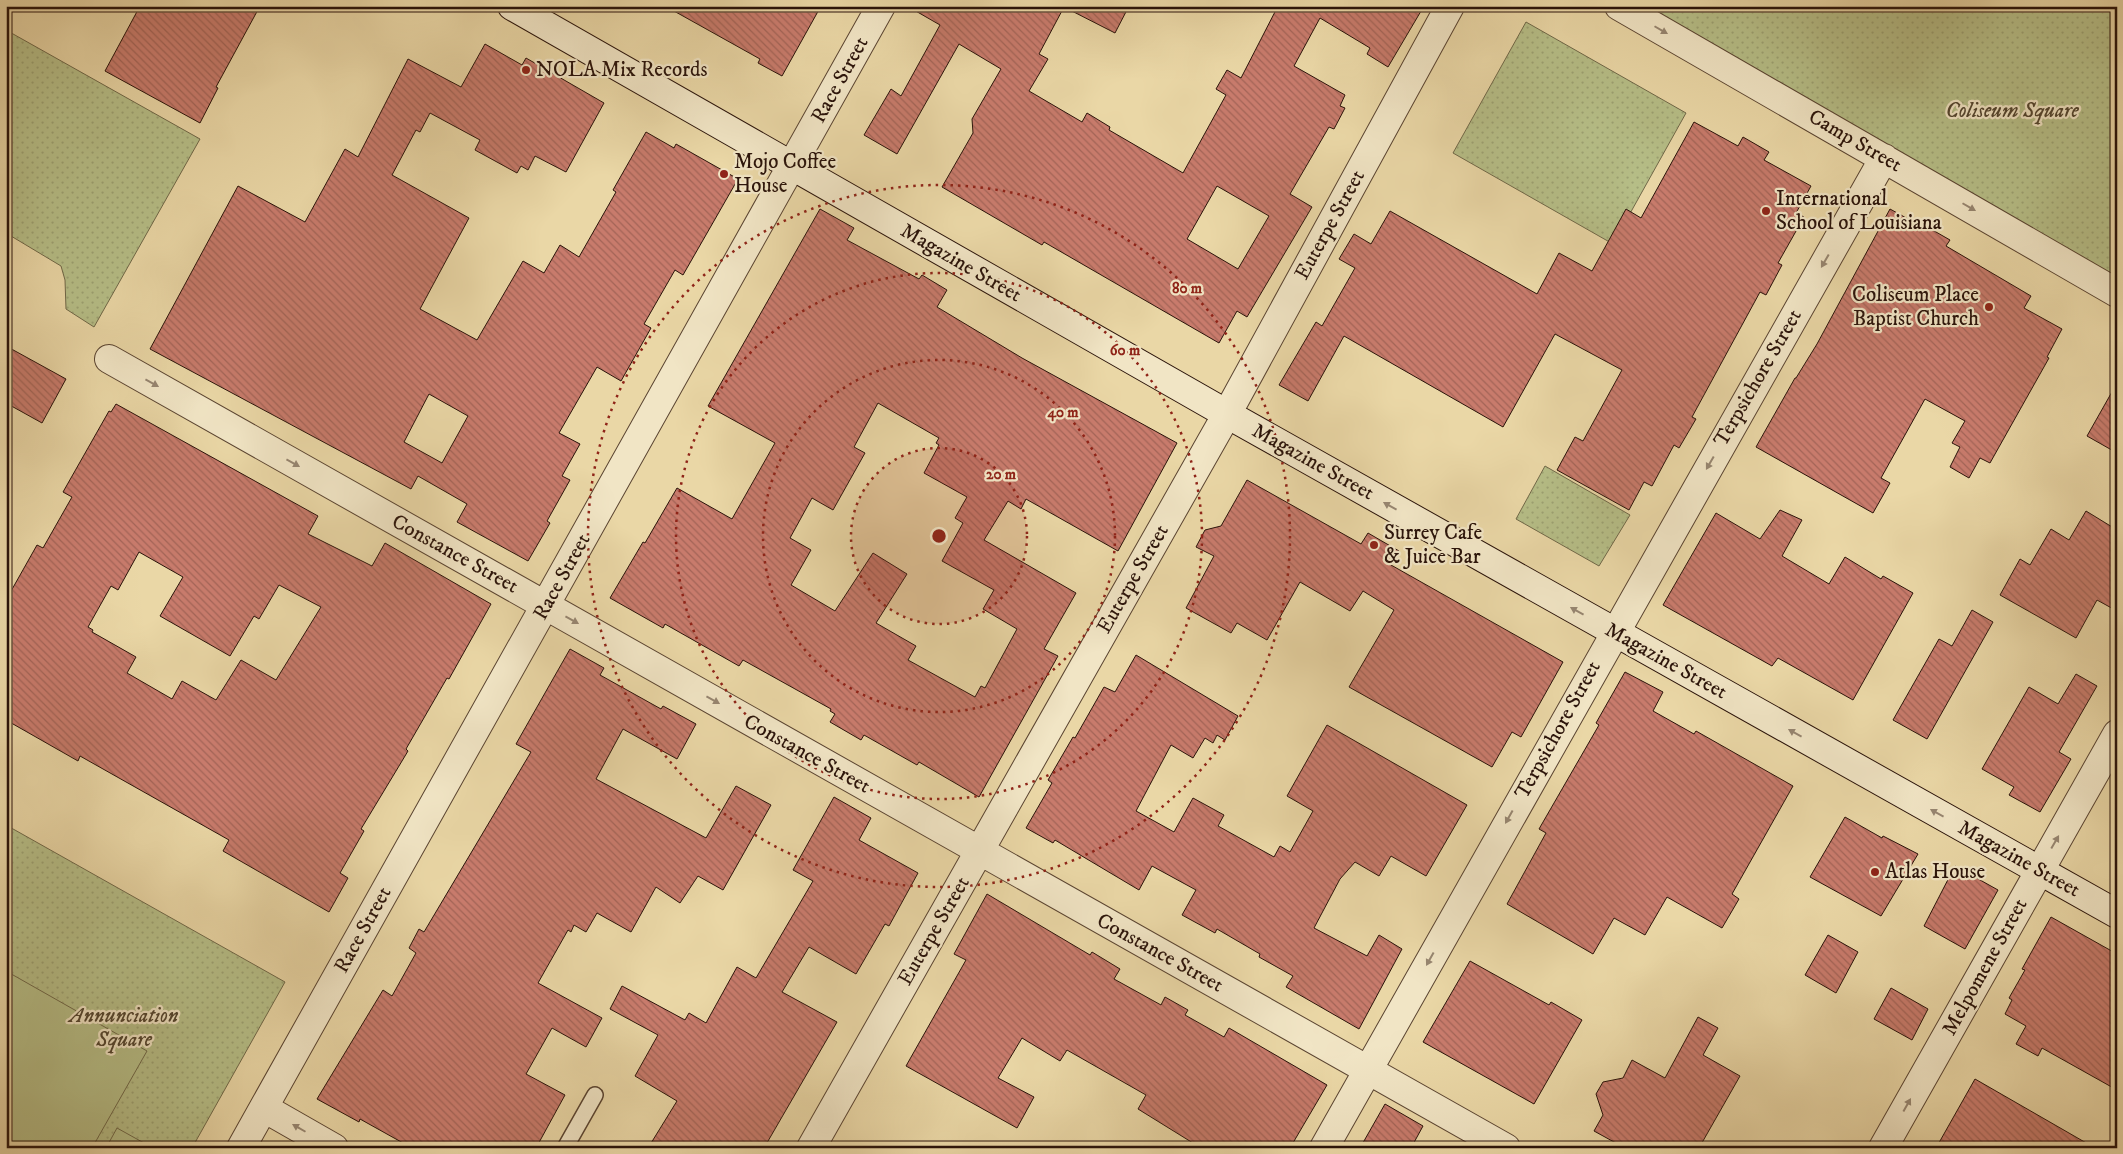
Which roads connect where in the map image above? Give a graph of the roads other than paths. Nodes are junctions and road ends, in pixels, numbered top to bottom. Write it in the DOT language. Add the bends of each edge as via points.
graph roads {
  1 [pos="512,6"];
  2 [pos="881,6"];
  3 [pos="1450,6"];
  4 [pos="1619,6"];
  5 [pos="1884,158"];
  6 [pos="792,167"];
  7 [pos="2117,293"];
  8 [pos="110,359"];
  9 [pos="1227,414"];
  10 [pos="546,606"];
  11 [pos="1614,632"];
  12 [pos="2117,734"];
  13 [pos="979,851"];
  14 [pos="2039,870"];
  15 [pos="2117,914"];
  16 [pos="1368,1070"];
  17 [pos="595,1095"];
  18 [pos="264,1108"];
  19 [pos="244,1147"];
  20 [pos="334,1148"];
  21 [pos="565,1148"];
  22 [pos="811,1148"];
  23 [pos="1324,1148"];
  24 [pos="1506,1148"];
  25 [pos="1883,1148"];
  1 -- 6 [label="street, Magazine Street"];
  2 -- 6 [label="street, Race Street"];
  3 -- 9 [label="street, Euterpe Street"];
  4 -- 5 [label="street, Camp Street, one-way"];
  5 -- 7 [label="street, Camp Street, one-way"];
  5 -- 11 [label="street, Terpsichore Street, one-way"];
  6 -- 9 [label="street, Magazine Street"];
  6 -- 10 [label="street, Race Street"];
  8 -- 10 [label="street, Constance Street, one-way"];
  11 -- 9 [label="street, Magazine Street, one-way"];
  9 -- 13 [label="street, Euterpe Street"];
  10 -- 13 [label="street, Constance Street, one-way"];
  10 -- 18 [label="street, Race Street"];
  14 -- 11 [label="street, Magazine Street, one-way"];
  11 -- 16 [label="street, Terpsichore Street, one-way"];
  14 -- 12 [label="street, Melpomene Street, one-way"];
  13 -- 16 [label="street, Constance Street"];
  13 -- 22 [label="street, Euterpe Street"];
  14 -- 15 [label="street, Magazine Street"];
  25 -- 14 [label="street, Melpomene Street, one-way"];
  16 -- 23 [label="street, Terpsichore Street"];
  16 -- 24 [label="street, Constance Street"];
  17 -- 21 [label="lane"];
  18 -- 19 [label="street, Race Street"];
  20 -- 18 [label="street, one-way"];
}
